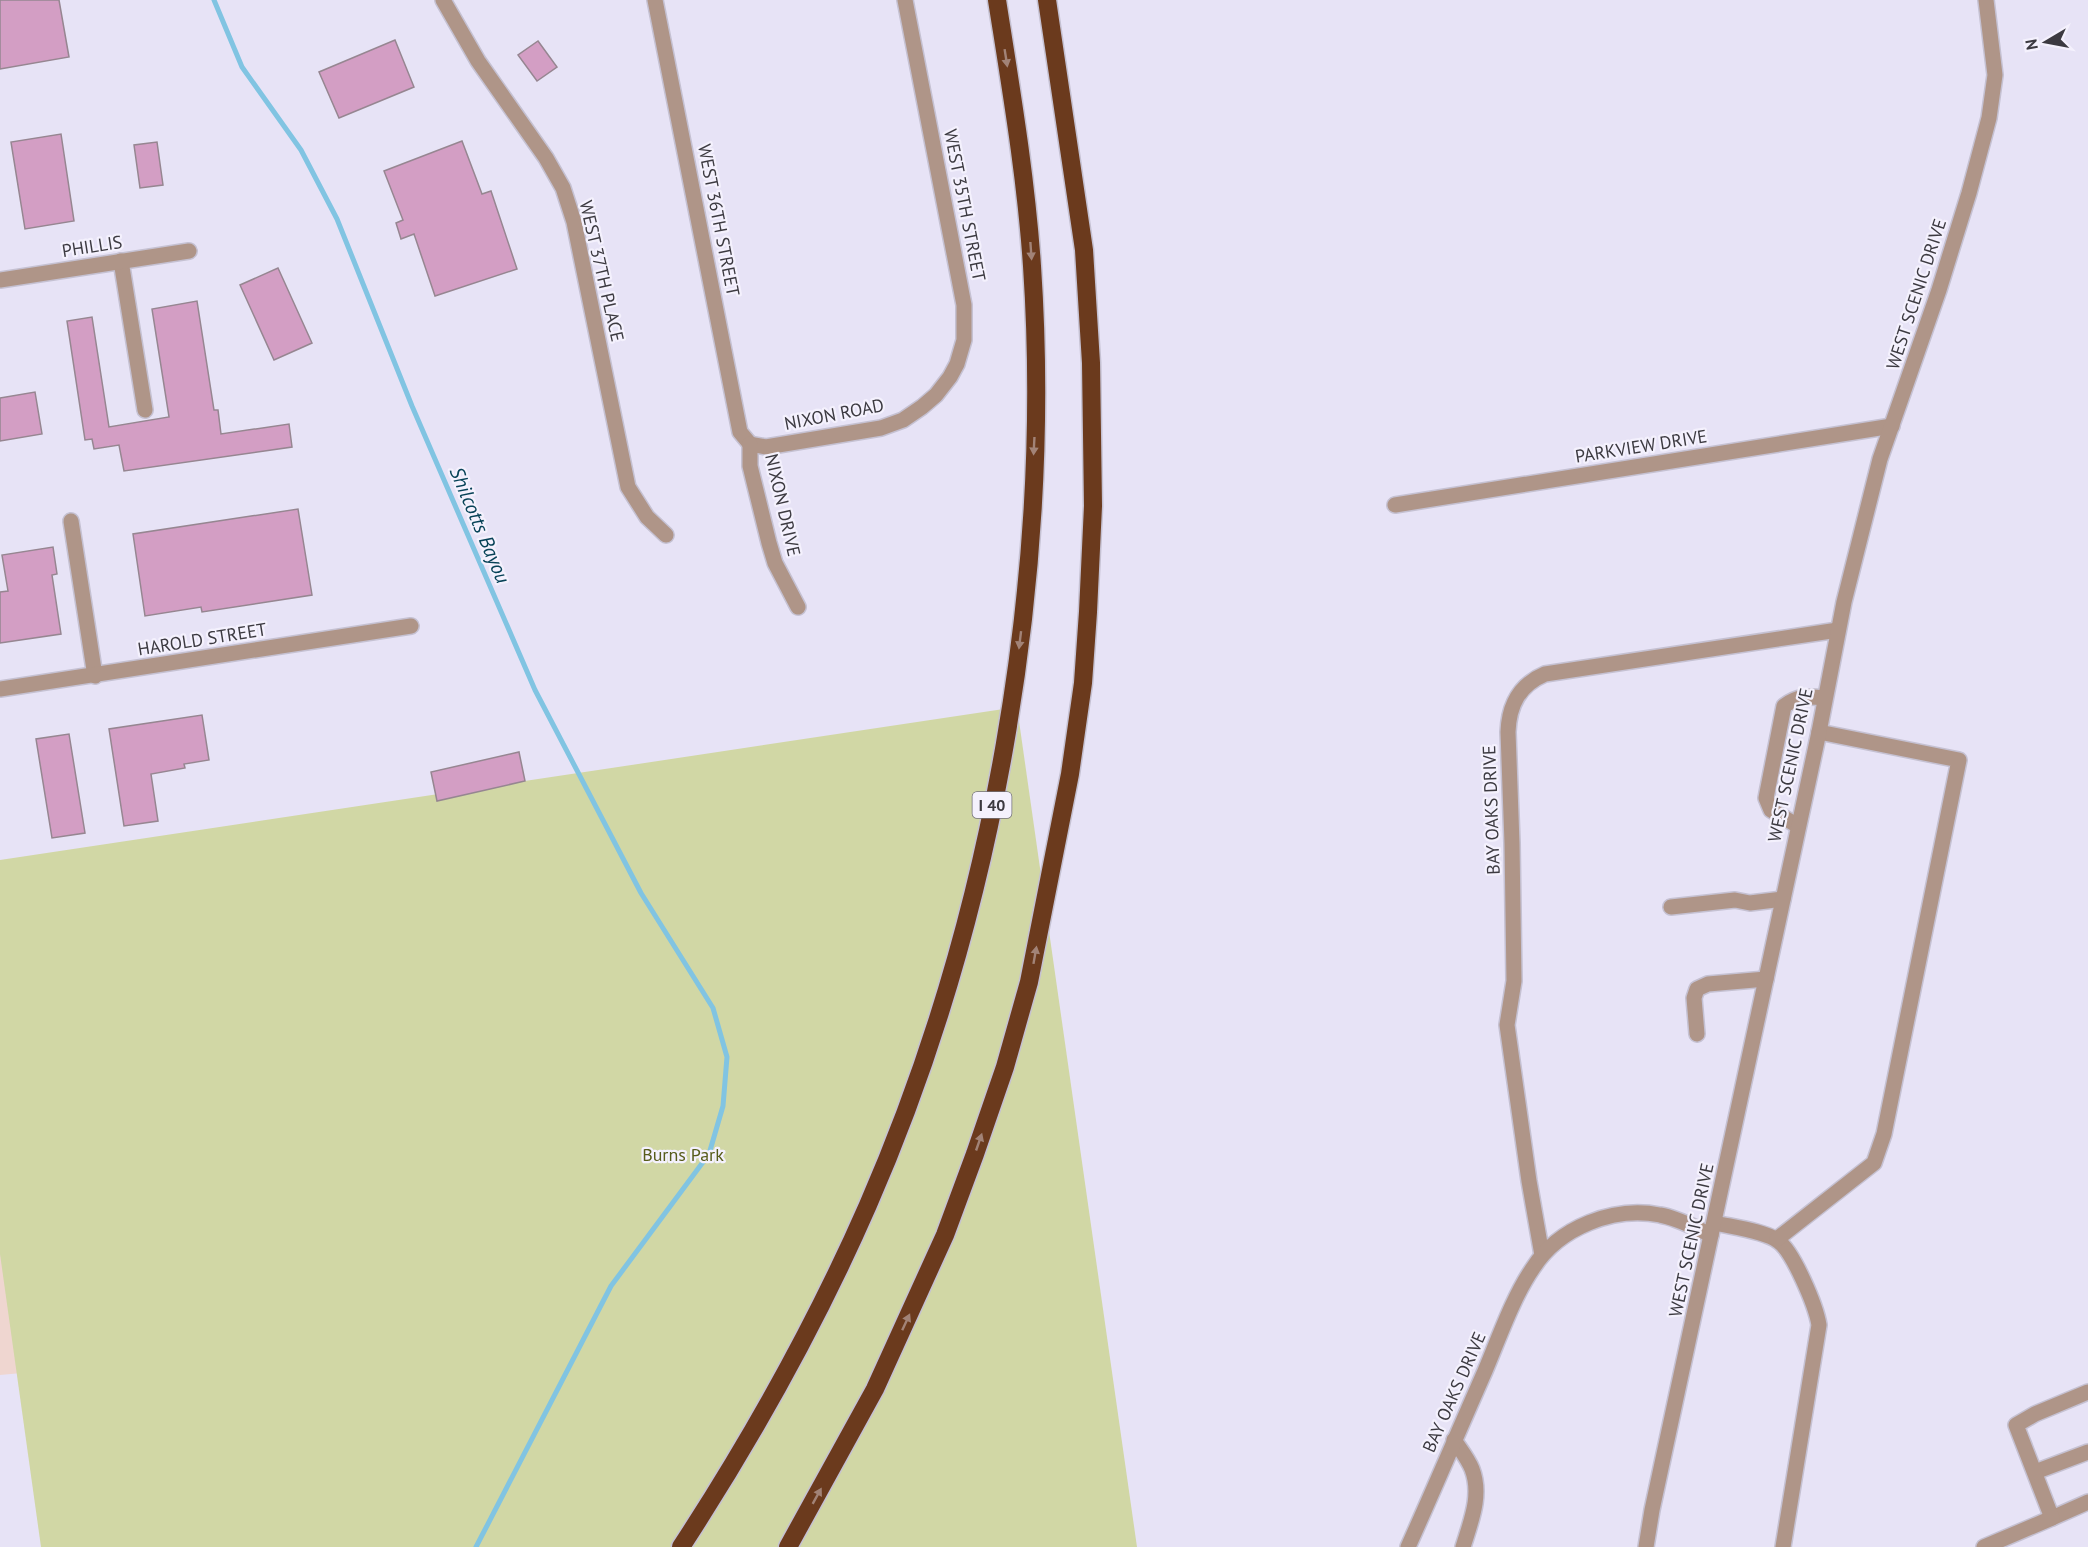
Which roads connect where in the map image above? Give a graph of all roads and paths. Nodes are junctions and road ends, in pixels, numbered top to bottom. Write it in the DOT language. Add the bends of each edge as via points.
graph roads {
  1 [pos="443,0"];
  2 [pos="656,0"];
  3 [pos="905,0"];
  4 [pos="997,0"];
  5 [pos="1047,0"];
  6 [pos="1986,0"];
  7 [pos="189,251"];
  8 [pos="121,261"];
  9 [pos="0,280"];
  10 [pos="922,407"];
  11 [pos="145,410"];
  12 [pos="1892,426"];
  13 [pos="750,444"];
  14 [pos="1395,506"];
  15 [pos="71,521"];
  16 [pos="666,535"];
  17 [pos="798,607"];
  18 [pos="411,626"];
  19 [pos="1838,630"];
  20 [pos="95,676"];
  21 [pos="0,689"];
  22 [pos="1824,698"];
  23 [pos="1819,732"];
  24 [pos="1798,826"];
  25 [pos="1783,898"];
  26 [pos="1671,907"];
  27 [pos="1766,979"];
  28 [pos="1697,1034"];
  29 [pos="1713,1229"];
  30 [pos="1777,1239"];
  31 [pos="1542,1255"];
  32 [pos="2088,1392"];
  33 [pos="1454,1440"];
  34 [pos="2088,1452"];
  35 [pos="2034,1472"];
  36 [pos="2088,1502"];
  37 [pos="2052,1518"];
  38 [pos="681,1547"];
  39 [pos="788,1547"];
  40 [pos="1408,1547"];
  41 [pos="1463,1547"];
  42 [pos="1646,1547"];
  43 [pos="1783,1547"];
  44 [pos="1984,1547"];
  1 -- 16 [label="street, WEST 37TH PLACE" via="478,61 563,188 574,222 628,487 647,517"];
  2 -- 13 [label="street, WEST 36TH STREET" via="740,432"];
  3 -- 10 [label="street, WEST 35TH STREET" via="964,305 964,340 957,364 936,395"];
  4 -- 38 [label="highway, I 40, one-way" via="1026,193 1033,280 1035,424 1022,624 987,834 937,1019 868,1206 765,1412"];
  39 -- 5 [label="highway, one-way" via="875,1389 945,1234 975,1154 1029,982 1070,774 1083,683 1094,506 1092,363 1084,250"];
  6 -- 12 [label="street, WEST SCENIC DRIVE" via="1995,68 1989,118 1969,194"];
  7 -- 8 [label="street, PHILLIS"];
  8 -- 9 [label="street, PHILLIS"];
  8 -- 11 [label="street"];
  10 -- 13 [label="street, NIXON ROAD" via="881,428 766,447"];
  12 -- 14 [label="street, PARKVIEW DRIVE"];
  12 -- 19 [label="street, WEST SCENIC DRIVE" via="1880,459"];
  13 -- 17 [label="street, NIXON DRIVE" via="750,466 769,543"];
  15 -- 20 [label="street"];
  18 -- 20 [label="street, HAROLD STREET"];
  19 -- 22 [label="street, WEST SCENIC DRIVE"];
  19 -- 31 [label="street, BAY OAKS DRIVE" via="1545,674 1518,693 1509,716 1508,732 1514,981 1507,1025"];
  20 -- 21 [label="street, HAROLD STREET"];
  22 -- 23 [label="street, WEST SCENIC DRIVE"];
  22 -- 24 [label="street" via="1805,696 1784,706 1766,798 1771,810"];
  23 -- 24 [label="street, WEST SCENIC DRIVE"];
  23 -- 30 [label="street" via="1959,760 1884,1134 1874,1163"];
  24 -- 25 [label="street, WEST SCENIC DRIVE"];
  25 -- 26 [label="street"];
  25 -- 27 [label="street, WEST SCENIC DRIVE"];
  27 -- 28 [label="street" via="1708,984 1697,989"];
  27 -- 29 [label="street, WEST SCENIC DRIVE"];
  29 -- 30 [label="street, BAY OAKS DRIVE"];
  29 -- 31 [label="street, BAY OAKS DRIVE" via="1644,1212 1606,1216 1570,1232"];
  29 -- 42 [label="street, WEST SCENIC DRIVE"];
  30 -- 43 [label="street" via="1788,1249 1819,1325"];
  31 -- 33 [label="street, BAY OAKS DRIVE" via="1510,1314"];
  32 -- 35 [label="street" via="2016,1425"];
  33 -- 40 [label="street, BAY OAKS DRIVE"];
  33 -- 41 [label="street" via="1471,1467 1476,1484 1476,1503"];
  34 -- 35 [label="street"];
  35 -- 37 [label="street"];
  36 -- 37 [label="street"];
  37 -- 44 [label="street"];
}
